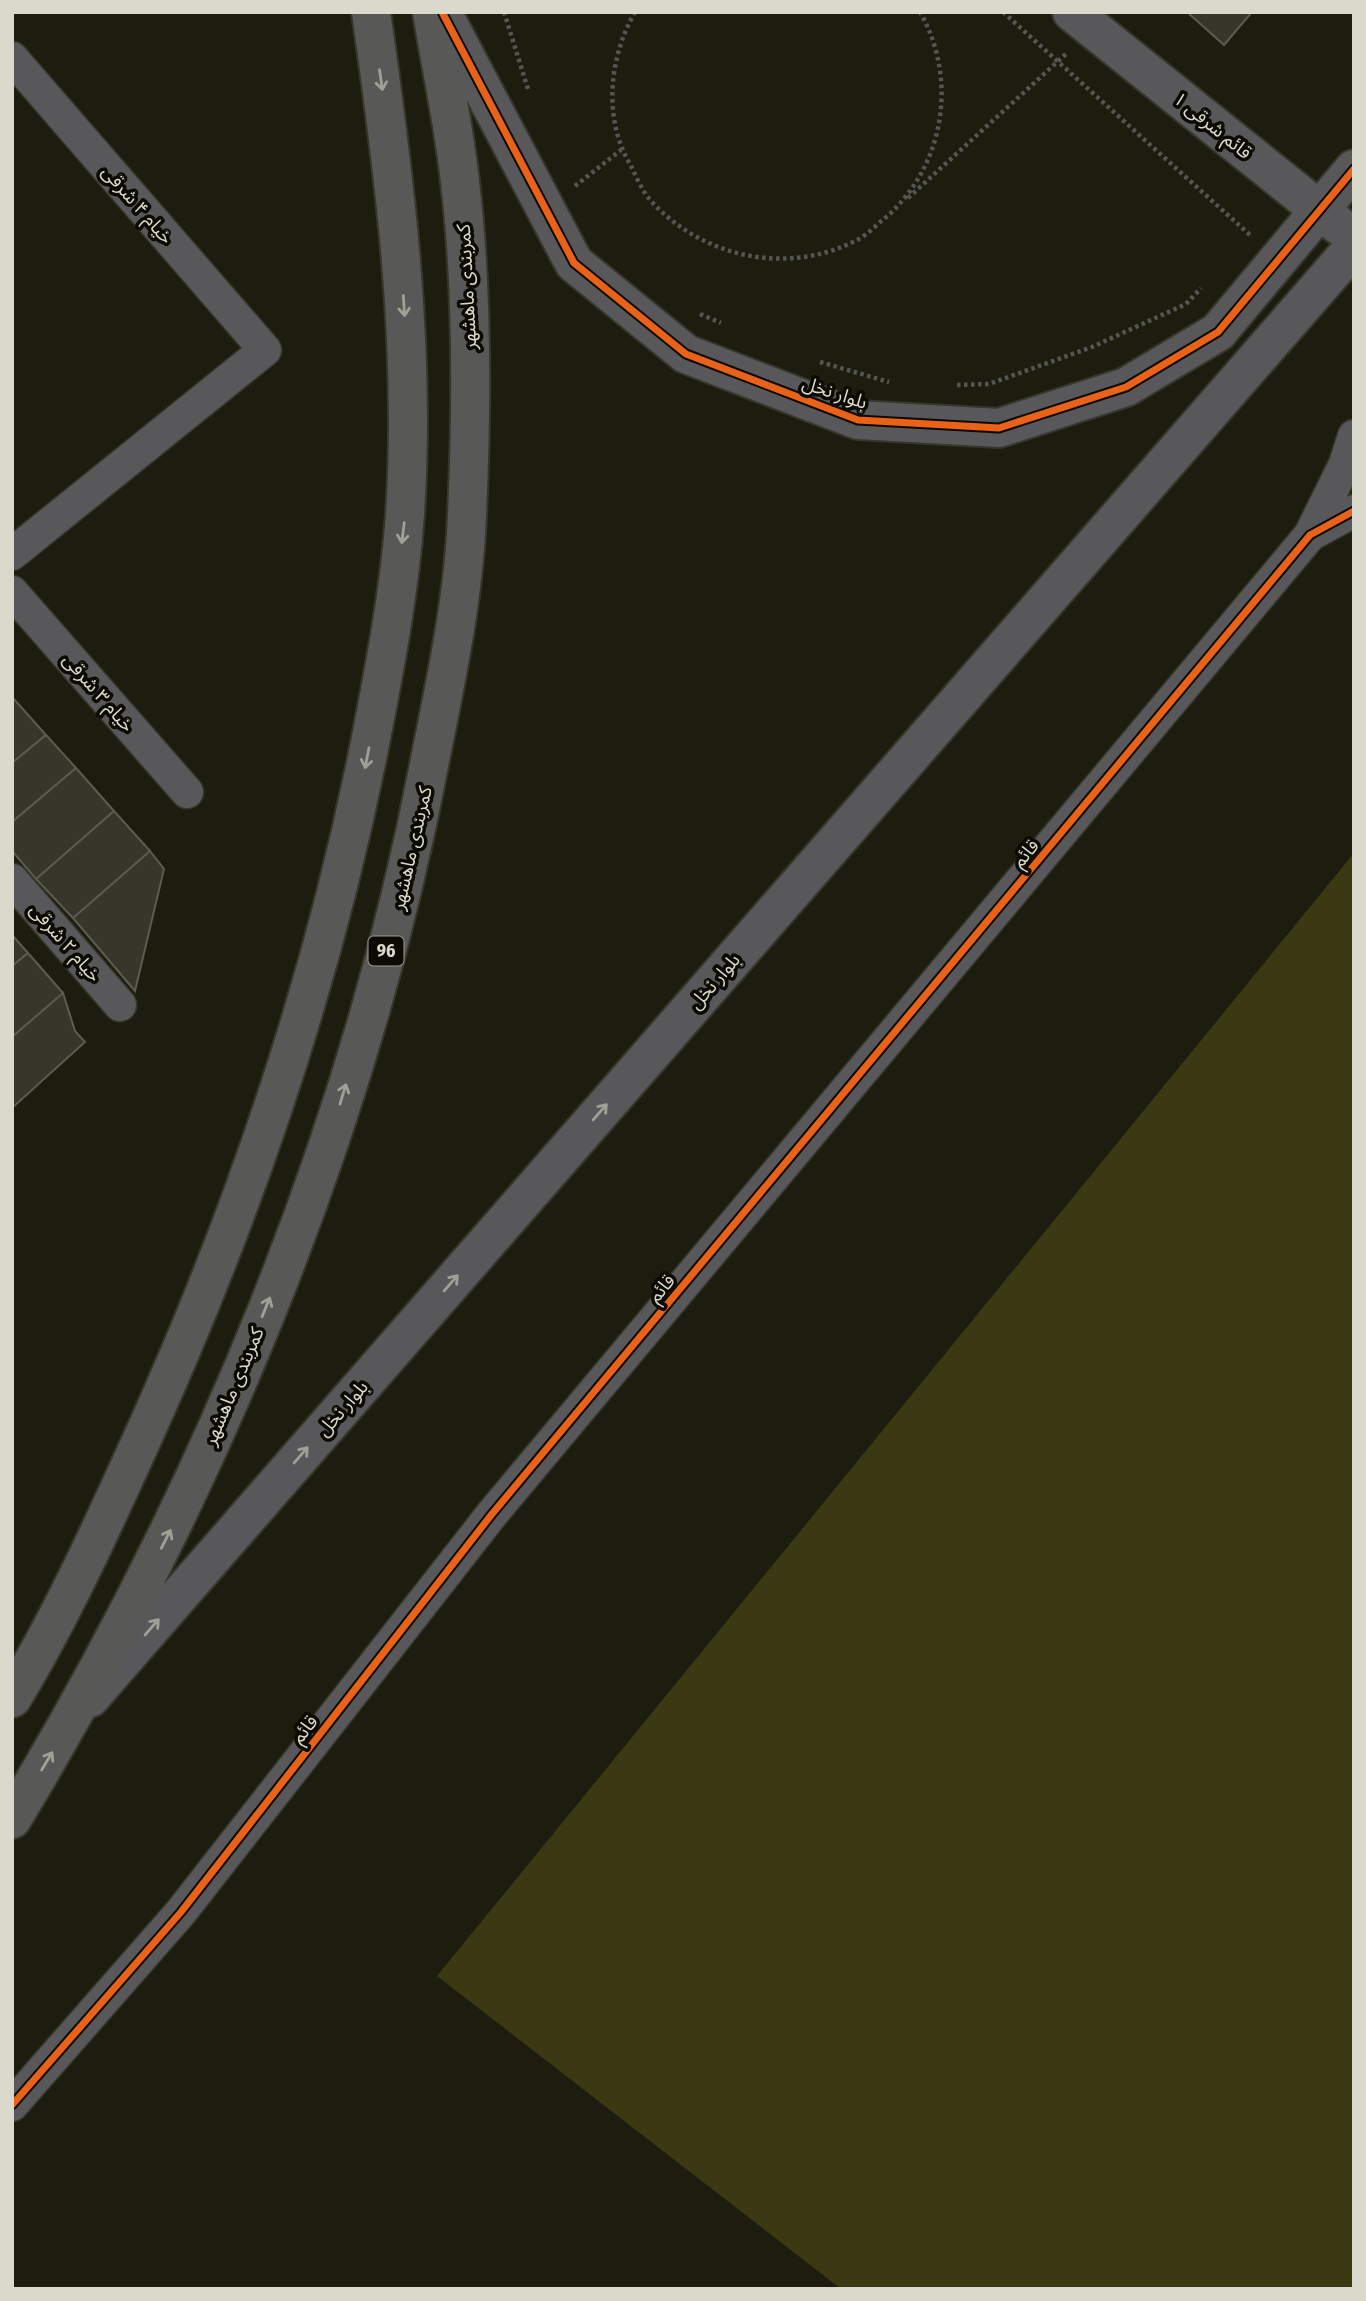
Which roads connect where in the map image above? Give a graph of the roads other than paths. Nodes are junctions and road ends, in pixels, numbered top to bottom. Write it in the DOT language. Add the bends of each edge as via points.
graph roads {
  1 [pos="371,12"];
  2 [pos="432,12"];
  3 [pos="442,12"];
  4 [pos="1083,22"];
  5 [pos="12,58"];
  6 [pos="1354,169"];
  7 [pos="1318,209"];
  8 [pos="1354,238"];
  9 [pos="1354,247"];
  10 [pos="1354,436"];
  11 [pos="1354,512"];
  12 [pos="1310,535"];
  13 [pos="12,554"];
  14 [pos="12,592"];
  15 [pos="187,792"];
  16 [pos="12,880"];
  17 [pos="120,1005"];
  18 [pos="12,1698"];
  19 [pos="75,1715"];
  20 [pos="12,1819"];
  21 [pos="12,2105"];
  1 -- 18 [label="main road, one-way" via="396,188 407,340 405,515 386,658 355,823 317,969 229,1231 177,1363 113,1504"];
  19 -- 2 [label="main road, کمربندی ماهشهر / 96, one-way" via="169,1532 283,1265 373,999 416,836 448,668 467,520 470,353 460,182"];
  3 -- 7 [label="street, بلوار نخل" via="574,263 686,354 858,420 999,428 1126,387 1218,332"];
  4 -- 7 [label="street, قائم شرقی ۱"];
  5 -- 13 [label="street, خیام ۴ شرقی" via="265,350"];
  6 -- 7 [label="street, بلوار نخل"];
  7 -- 8 [label="street, قائم شرقی ۱"];
  19 -- 9 [label="street, بلوار نخل, one-way"];
  10 -- 12 [label="street, قائم"];
  11 -- 12 [label="street, قائم"];
  12 -- 21 [label="street, قائم" via="492,1514 181,1912"];
  14 -- 15 [label="street, خیام ۳ شرقی"];
  16 -- 17 [label="street, خیام ۲ شرقی"];
  20 -- 19 [label="main road, کمربندی ماهشهر / 96, one-way"];
}
